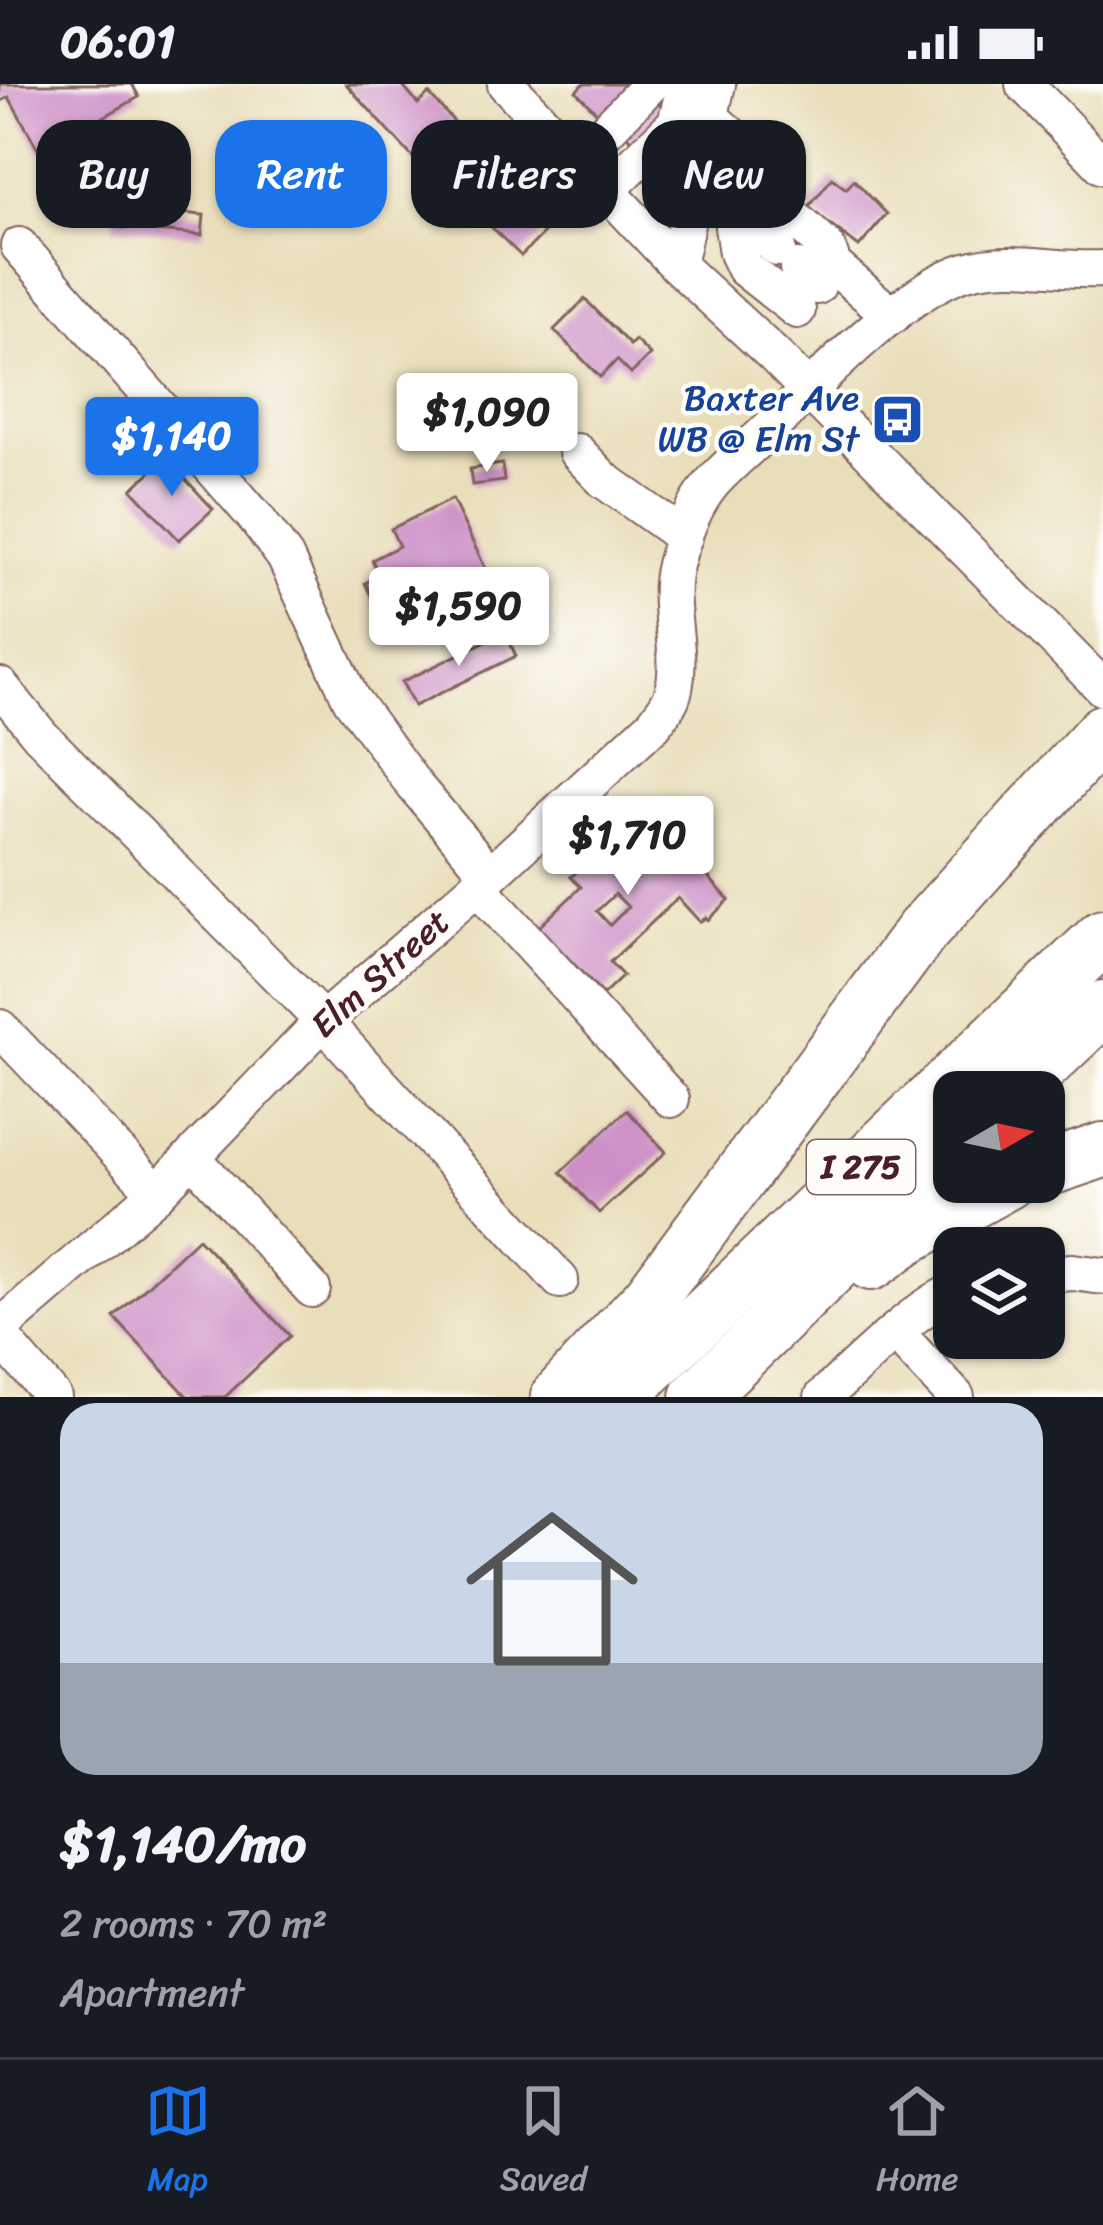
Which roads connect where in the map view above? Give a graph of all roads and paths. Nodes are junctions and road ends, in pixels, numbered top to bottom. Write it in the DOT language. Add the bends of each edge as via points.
graph roads {
  1 [pos="506,84"];
  2 [pos="651,84"];
  3 [pos="1024,84"];
  4 [pos="705,93"];
  5 [pos="541,120"];
  6 [pos="616,120"];
  7 [pos="724,120"];
  8 [pos="618,140"];
  9 [pos="638,160"];
  10 [pos="1103,166"];
  11 [pos="618,179"];
  12 [pos="618,202"];
  13 [pos="686,228"];
  14 [pos="744,228"];
  15 [pos="760,228"];
  16 [pos="783,228"];
  17 [pos="19,247"];
  18 [pos="677,265"];
  19 [pos="743,268"];
  20 [pos="1103,269"];
  21 [pos="804,276"];
  22 [pos="718,304"];
  23 [pos="892,316"];
  24 [pos="773,354"];
  25 [pos="809,391"];
  26 [pos="577,452"];
  27 [pos="684,537"];
  28 [pos="0,686"];
  29 [pos="1103,688"];
  30 [pos="1103,732"];
  31 [pos="483,880"];
  32 [pos="1103,937"];
  33 [pos="1103,1008"];
  34 [pos="323,1021"];
  35 [pos="0,1028"];
  36 [pos="1036,1071"];
  37 [pos="671,1099"];
  38 [pos="1103,1150"];
  39 [pos="192,1157"];
  40 [pos="1065,1163"];
  41 [pos="933,1170"];
  42 [pos="157,1193"];
  43 [pos="969,1203"];
  44 [pos="1065,1273"];
  45 [pos="1103,1276"];
  46 [pos="560,1280"];
  47 [pos="312,1289"];
  48 [pos="933,1305"];
  49 [pos="0,1332"];
  50 [pos="896,1333"];
  51 [pos="747,1352"];
  52 [pos="53,1397"];
  53 [pos="558,1397"];
  54 [pos="619,1397"];
  55 [pos="698,1397"];
  56 [pos="823,1397"];
  57 [pos="956,1397"];
  1 -- 5 [label="street"];
  2 -- 6 [label="street"];
  3 -- 10 [label="street"];
  4 -- 7 [label="street"];
  4 -- 9 [label="street"];
  8 -- 9 [label="street"];
  9 -- 11 [label="street"];
  12 -- 18 [label="street"];
  13 -- 18 [label="street"];
  14 -- 19 [label="street"];
  15 -- 21 [label="street"];
  16 -- 21 [label="street" via="827,248"];
  17 -- 31 [label="street" via="266,531 351,699"];
  18 -- 22 [label="street"];
  19 -- 21 [label="street"];
  19 -- 22 [label="street"];
  20 -- 23 [label="street, Elm Street" via="979,268 937,282"];
  21 -- 23 [label="street"];
  21 -- 24 [label="street"];
  22 -- 24 [label="street"];
  23 -- 25 [label="street, Elm Street"];
  24 -- 25 [label="street"];
  25 -- 27 [label="street, Elm Street" via="711,484"];
  25 -- 29 [label="street"];
  26 -- 27 [label="street"];
  27 -- 31 [label="street, Elm Street" via="671,601 672,698 654,724"];
  28 -- 34 [label="street"];
  30 -- 53 [label="highway" via="922,931 650,1298"];
  31 -- 34 [label="street, Elm Street"];
  31 -- 37 [label="street"];
  32 -- 54 [label="highway, I 275"];
  33 -- 36 [label="highway"];
  34 -- 39 [label="street, Elm Street"];
  34 -- 46 [label="street"];
  35 -- 42 [label="street"];
  38 -- 40 [label="highway"];
  39 -- 42 [label="street, Elm Street"];
  39 -- 47 [label="street"];
  41 -- 51 [label="highway, I 275"];
  42 -- 49 [label="street, Elm Street"];
  43 -- 51 [label="highway" via="904,1239"];
  44 -- 45 [label="street"];
  48 -- 50 [label="street"];
  49 -- 52 [label="street"];
  50 -- 56 [label="street"];
  50 -- 57 [label="street"];
  51 -- 55 [label="highway, I 275"];
}
